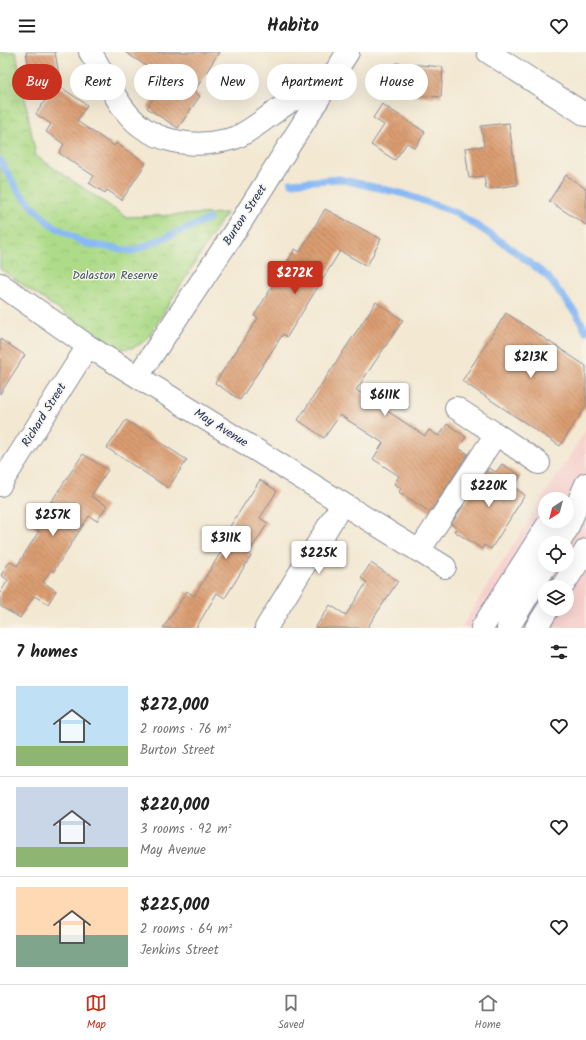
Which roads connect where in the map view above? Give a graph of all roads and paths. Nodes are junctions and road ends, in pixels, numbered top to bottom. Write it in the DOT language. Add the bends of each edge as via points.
graph roads {
  1 [pos="90,52"];
  2 [pos="348,52"];
  3 [pos="488,52"];
  4 [pos="340,64"];
  5 [pos="293,100"];
  6 [pos="318,100"];
  7 [pos="586,115"];
  8 [pos="0,284"];
  9 [pos="88,346"];
  10 [pos="138,376"];
  11 [pos="456,408"];
  12 [pos="496,434"];
  13 [pos="539,463"];
  14 [pos="586,468"];
  15 [pos="586,484"];
  16 [pos="0,485"];
  17 [pos="569,492"];
  18 [pos="342,504"];
  19 [pos="546,528"];
  20 [pos="563,536"];
  21 [pos="419,550"];
  22 [pos="586,550"];
  23 [pos="445,567"];
  24 [pos="542,572"];
  25 [pos="567,580"];
  26 [pos="544,616"];
  27 [pos="266,628"];
  28 [pos="482,628"];
  29 [pos="508,628"];
  30 [pos="536,628"];
  1 -- 5 [label="street" via="128,115 142,128 163,138 187,144 210,144 236,138"];
  2 -- 4 [label="street, Burton Street"];
  3 -- 7 [label="street"];
  6 -- 10 [label="street, Burton Street" via="242,220"];
  8 -- 9 [label="street, May Avenue"];
  9 -- 10 [label="street, May Avenue"];
  9 -- 16 [label="street, Richard Street"];
  10 -- 18 [label="street, May Avenue"];
  11 -- 12 [label="street"];
  12 -- 13 [label="street"];
  12 -- 21 [label="street"];
  14 -- 17 [label="street"];
  15 -- 20 [label="street"];
  18 -- 21 [label="street, May Avenue"];
  18 -- 27 [label="street"];
  19 -- 28 [label="street"];
  21 -- 23 [label="street, May Avenue"];
  22 -- 25 [label="street"];
  24 -- 29 [label="street"];
  26 -- 30 [label="street"];
}
